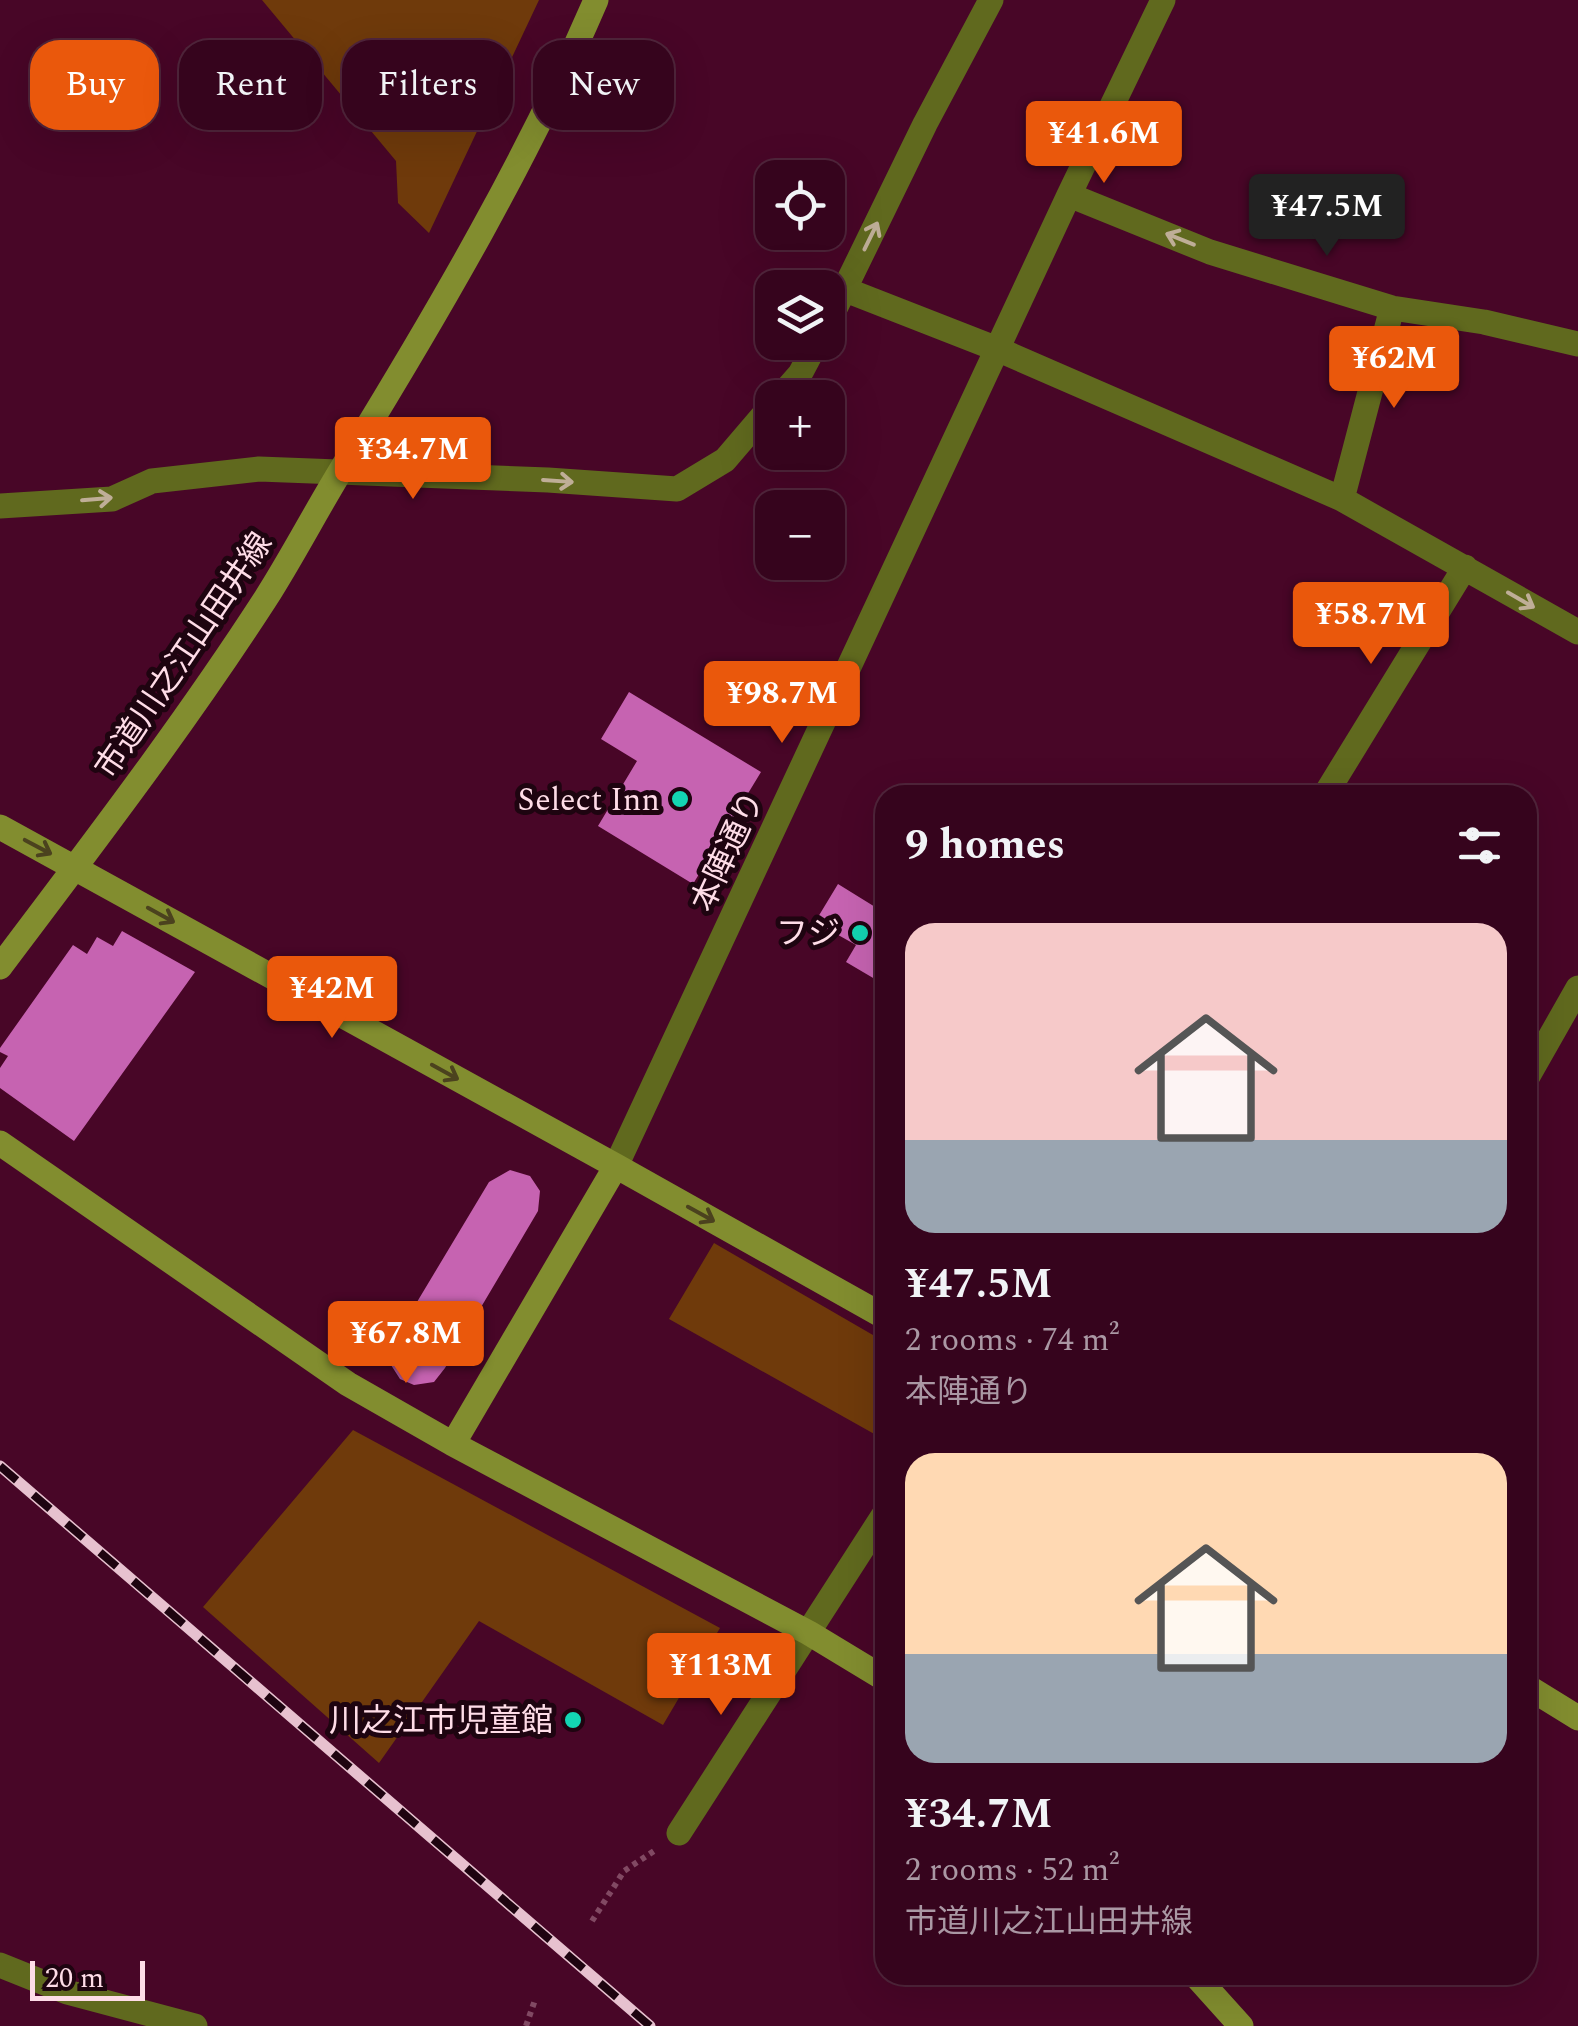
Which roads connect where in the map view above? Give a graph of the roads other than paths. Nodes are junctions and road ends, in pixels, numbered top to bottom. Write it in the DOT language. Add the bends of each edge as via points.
graph roads {
  1 [pos="596,0"];
  2 [pos="991,0"];
  3 [pos="1163,0"];
  4 [pos="1069,195"];
  5 [pos="846,290"];
  6 [pos="1392,308"];
  7 [pos="1578,344"];
  8 [pos="997,349"];
  9 [pos="755,425"];
  10 [pos="340,472"];
  11 [pos="1342,499"];
  12 [pos="0,506"];
  13 [pos="1465,567"];
  14 [pos="1578,632"];
  15 [pos="1331,785"];
  16 [pos="0,827"];
  17 [pos="76,868"];
  18 [pos="0,967"];
  19 [pos="1578,988"];
  20 [pos="1537,1060"];
  21 [pos="0,1144"];
  22 [pos="616,1166"];
  23 [pos="875,1311"];
  24 [pos="452,1444"];
  25 [pos="875,1529"];
  26 [pos="810,1633"];
  27 [pos="875,1674"];
  28 [pos="1537,1693"];
  29 [pos="1578,1718"];
  30 [pos="680,1833"];
  31 [pos="0,1966"];
  32 [pos="1204,1985"];
  33 [pos="185,2025"];
  34 [pos="1241,2026"];
  1 -- 10 [label="street, 市道川之江山田井線" via="490,216"];
  5 -- 2 [label="street, one-way"];
  3 -- 4 [label="street, 本陣通り"];
  6 -- 4 [label="street, one-way" via="1210,252"];
  4 -- 8 [label="street, 本陣通り"];
  5 -- 8 [label="street"];
  6 -- 7 [label="street"];
  6 -- 11 [label="street"];
  8 -- 11 [label="street"];
  8 -- 22 [label="street, 本陣通り"];
  10 -- 9 [label="street, one-way" via="677,490 725,460"];
  12 -- 10 [label="street, one-way" via="112,499 152,481 259,469"];
  10 -- 17 [label="street, 市道川之江山田井線" via="267,596"];
  11 -- 13 [label="street"];
  13 -- 14 [label="street, one-way"];
  13 -- 15 [label="street"];
  16 -- 17 [label="street, one-way"];
  17 -- 18 [label="street, 市道川之江山田井線"];
  17 -- 22 [label="street, one-way"];
  19 -- 20 [label="street"];
  21 -- 24 [label="street" via="348,1384"];
  22 -- 23 [label="street, one-way"];
  22 -- 24 [label="street, 本陣通り"];
  24 -- 26 [label="street"];
  25 -- 26 [label="street"];
  26 -- 27 [label="street"];
  26 -- 30 [label="street"];
  28 -- 29 [label="street"];
  31 -- 33 [label="street"];
  32 -- 34 [label="street"];
}
